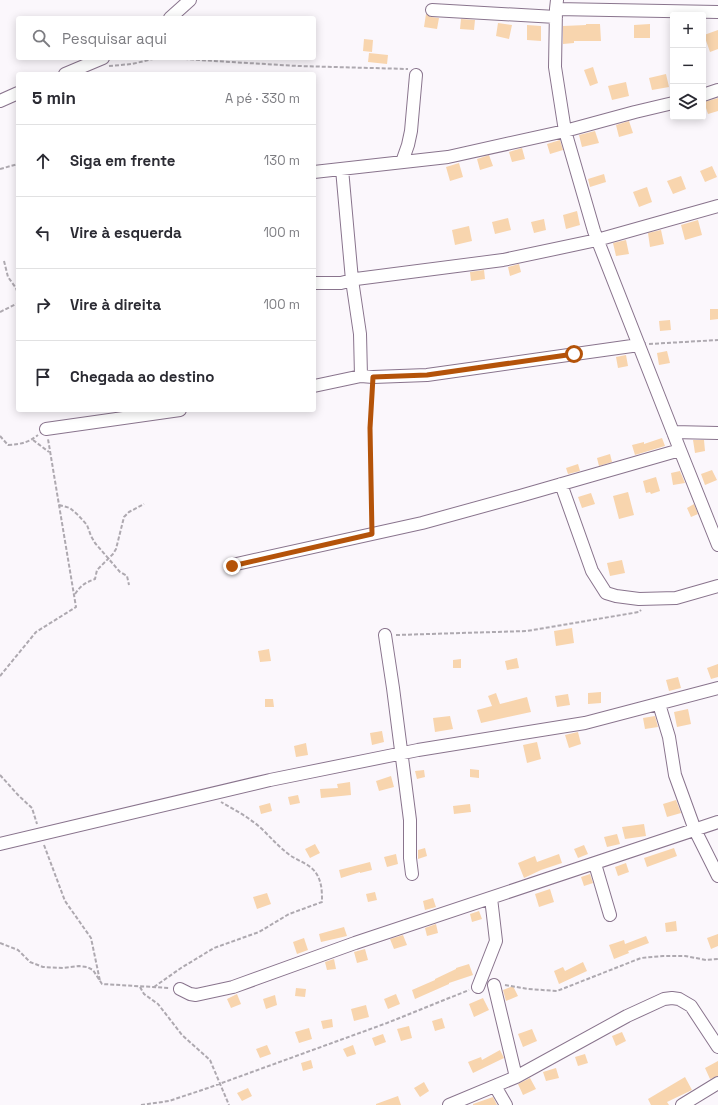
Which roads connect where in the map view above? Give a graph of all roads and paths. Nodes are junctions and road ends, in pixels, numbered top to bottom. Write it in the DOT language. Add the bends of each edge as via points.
graph roads {
  1 [pos="190,0"];
  2 [pos="556,9"];
  3 [pos="432,10"];
  4 [pos="718,12"];
  5 [pos="172,16"];
  6 [pos="149,60"];
  7 [pos="193,60"];
  8 [pos="105,62"];
  9 [pos="72,72"];
  10 [pos="416,75"];
  11 [pos="718,90"];
  12 [pos="706,94"];
  13 [pos="16,95"];
  14 [pos="0,101"];
  15 [pos="670,104"];
  16 [pos="565,131"];
  17 [pos="402,162"];
  18 [pos="16,165"];
  19 [pos="0,169"];
  20 [pos="342,169"];
  21 [pos="316,172"];
  22 [pos="718,206"];
  23 [pos="598,240"];
  24 [pos="4,261"];
  25 [pos="352,280"];
  26 [pos="316,283"];
  27 [pos="16,288"];
  28 [pos="16,304"];
  29 [pos="0,312"];
  30 [pos="718,340"];
  31 [pos="639,345"];
  32 [pos="367,377"];
  33 [pos="316,386"];
  34 [pos="166,412"];
  35 [pos="46,429"];
  36 [pos="672,432"];
  37 [pos="718,433"];
  38 [pos="0,436"];
  39 [pos="33,440"];
  40 [pos="680,450"];
  41 [pos="50,453"];
  42 [pos="561,484"];
  43 [pos="144,504"];
  44 [pos="59,505"];
  45 [pos="372,534"];
  46 [pos="718,545"];
  47 [pos="109,559"];
  48 [pos="232,566"];
  49 [pos="129,585"];
  50 [pos="718,586"];
  51 [pos="74,595"];
  52 [pos="656,599"];
  53 [pos="385,635"];
  54 [pos="0,676"];
  55 [pos="718,688"];
  56 [pos="659,704"];
  57 [pos="402,753"];
  58 [pos="0,775"];
  59 [pos="208,795"];
  60 [pos="718,822"];
  61 [pos="695,830"];
  62 [pos="40,834"];
  63 [pos="0,844"];
  64 [pos="595,864"];
  65 [pos="412,874"];
  66 [pos="718,876"];
  67 [pos="491,898"];
  68 [pos="610,915"];
  69 [pos="0,943"];
  70 [pos="718,959"];
  71 [pos="100,981"];
  72 [pos="494,985"];
  73 [pos="140,986"];
  74 [pos="154,987"];
  75 [pos="478,987"];
  76 [pos="180,989"];
  77 [pos="718,1047"];
  78 [pos="516,1077"];
  79 [pos="220,1083"];
  80 [pos="718,1083"];
  81 [pos="495,1086"];
  82 [pos="141,1105"];
  83 [pos="229,1105"];
  84 [pos="449,1105"];
  85 [pos="506,1105"];
  86 [pos="682,1105"];
  1 -- 5 [label="street"];
  2 -- 3 [label="street"];
  2 -- 4 [label="street"];
  2 -- 16 [label="street" via="555,67"];
  6 -- 8 [label="path" via="132,64"];
  7 -- 10 [label="path" via="405,69 412,70"];
  8 -- 9 [label="street"];
  10 -- 17 [label="street" via="411,131"];
  11 -- 12 [label="street"];
  13 -- 14 [label="street"];
  15 -- 16 [label="street"];
  16 -- 17 [label="street" via="448,157"];
  16 -- 23 [label="street"];
  17 -- 20 [label="street"];
  18 -- 19 [label="path"];
  20 -- 21 [label="street"];
  20 -- 25 [label="street"];
  22 -- 23 [label="street"];
  23 -- 25 [label="street" via="503,260"];
  23 -- 31 [label="street"];
  24 -- 27 [label="path" via="8,277"];
  25 -- 26 [label="street" via="341,283"];
  25 -- 32 [label="street"];
  28 -- 29 [label="path"];
  30 -- 31 [label="path"];
  31 -- 32 [label="street" via="427,375"];
  31 -- 36 [label="street"];
  32 -- 33 [label="street"];
  32 -- 45 [label="path"];
  34 -- 35 [label="street"];
  35 -- 39 [label="path"];
  35 -- 41 [label="path"];
  36 -- 37 [label="street"];
  36 -- 40 [label="street"];
  38 -- 39 [label="path" via="8,445"];
  39 -- 41 [label="path"];
  40 -- 42 [label="street"];
  40 -- 46 [label="street"];
  41 -- 44 [label="path"];
  42 -- 45 [label="street" via="422,523"];
  42 -- 52 [label="street" via="592,571 606,593"];
  43 -- 47 [label="path" via="124,517 116,549"];
  44 -- 47 [label="path" via="70,508 83,520 95,543"];
  44 -- 51 [label="path"];
  45 -- 48 [label="street"];
  47 -- 49 [label="path" via="127,576"];
  47 -- 51 [label="path" via="97,570 95,579 86,582"];
  50 -- 52 [label="street" via="676,598"];
  51 -- 54 [label="path" via="76,607 36,632"];
  52 -- 53 [label="path" via="638,612 527,631"];
  53 -- 57 [label="street"];
  55 -- 56 [label="street"];
  56 -- 57 [label="street" via="586,723"];
  56 -- 61 [label="street" via="669,737 676,775"];
  57 -- 59 [label="street"];
  57 -- 65 [label="street" via="410,820"];
  58 -- 62 [label="path" via="32,808"];
  59 -- 62 [label="street"];
  59 -- 74 [label="path" via="243,815 292,857 316,872 322,888 322,902 289,914 259,932 214,948"];
  60 -- 61 [label="street"];
  61 -- 64 [label="street"];
  61 -- 66 [label="street"];
  62 -- 63 [label="street"];
  62 -- 71 [label="path" via="66,900 91,938"];
  64 -- 67 [label="street"];
  64 -- 68 [label="street"];
  67 -- 75 [label="street" via="496,941"];
  67 -- 76 [label="street" via="232,987 196,995"];
  69 -- 71 [label="path" via="18,950 30,962 44,967 86,967 93,970"];
  70 -- 72 [label="path" via="706,960 686,956 641,958 557,991"];
  71 -- 73 [label="path" via="102,984"];
  72 -- 78 [label="street"];
  73 -- 74 [label="path"];
  73 -- 79 [label="path" via="144,994 158,1004 182,1036 210,1060"];
  74 -- 76 [label="path"];
  75 -- 79 [label="path" via="380,1026"];
  77 -- 78 [label="street" via="691,1006 679,999 664,999 627,1016"];
  78 -- 81 [label="street"];
  79 -- 82 [label="path" via="169,1101"];
  79 -- 83 [label="path"];
  80 -- 86 [label="street"];
  81 -- 84 [label="street"];
  81 -- 85 [label="street"];
}
